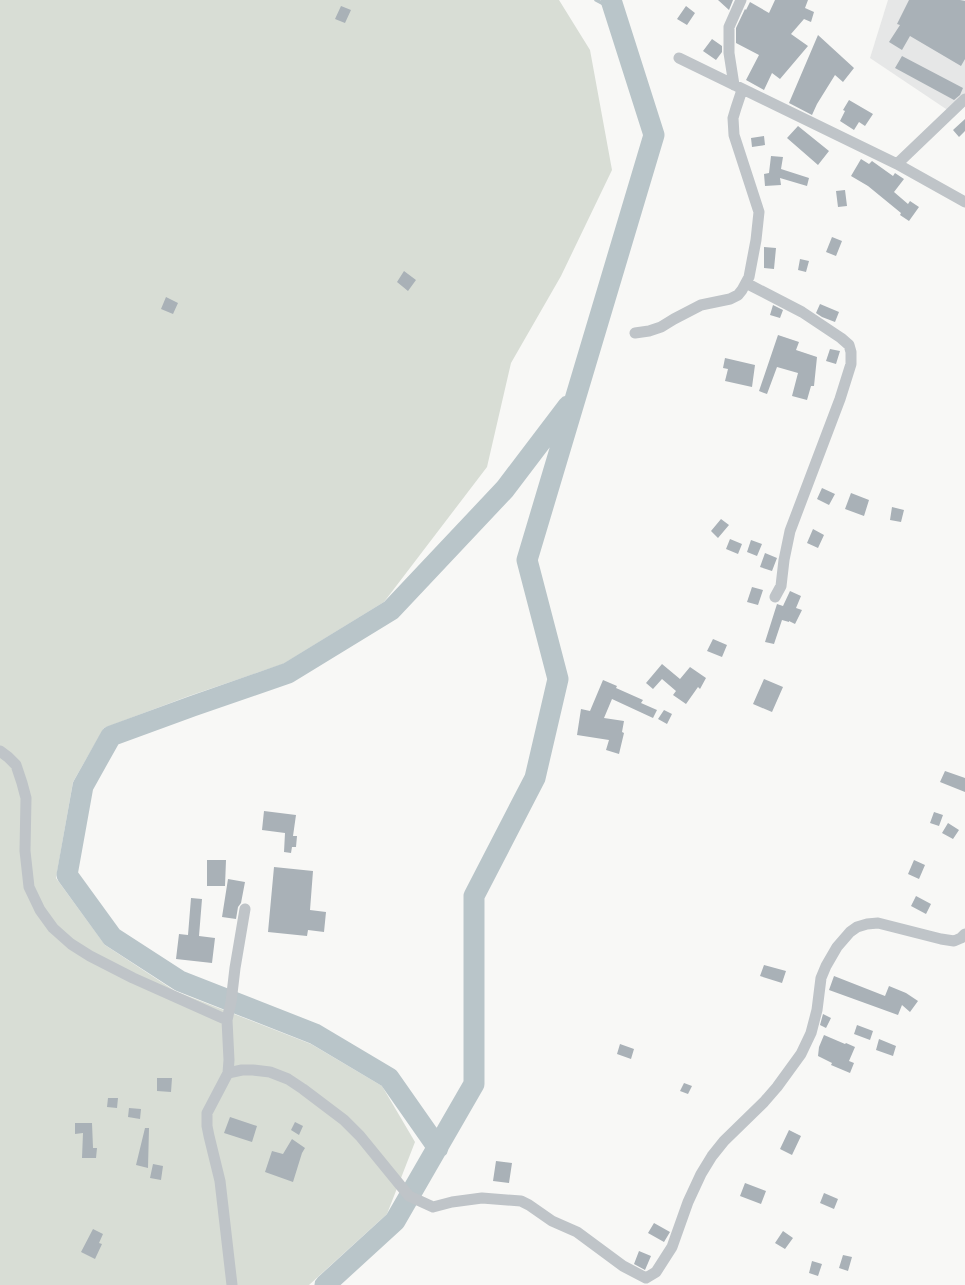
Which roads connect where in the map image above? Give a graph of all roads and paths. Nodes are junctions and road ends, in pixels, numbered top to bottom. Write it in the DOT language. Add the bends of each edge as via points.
graph roads {
  1 [pos="741,0"];
  2 [pos="679,58"];
  3 [pos="738,88"];
  4 [pos="965,99"];
  5 [pos="897,164"];
  6 [pos="965,202"];
  7 [pos="746,284"];
  8 [pos="635,333"];
  9 [pos="775,597"];
  10 [pos="0,751"];
  11 [pos="245,909"];
  12 [pos="965,934"];
  13 [pos="227,1020"];
  14 [pos="228,1073"];
  15 [pos="232,1285"];
  1 -- 3 [label="street" via="729,27 729,53"];
  2 -- 3 [label="street"];
  3 -- 5 [label="street"];
  3 -- 7 [label="street" via="733,118 734,135 759,212 756,240"];
  4 -- 5 [label="street"];
  5 -- 6 [label="street"];
  7 -- 8 [label="street" via="738,295 730,299 702,305 661,327"];
  7 -- 9 [label="street" via="802,312 841,338 849,345 851,352 851,364 840,399 790,531 780,586"];
  10 -- 13 [label="street" via="16,765 22,783 26,798 25,851 30,887 40,910 53,928 90,956"];
  11 -- 13 [label="street"];
  12 -- 14 [label="street" via="954,941 878,923 857,927 850,932 837,947 821,978 811,1033 801,1054 768,1097 712,1156 688,1202 672,1247 656,1272 646,1278 623,1266 577,1232 552,1221 521,1201 482,1198 433,1207 410,1196 360,1136 303,1088 270,1072 242,1070"];
  13 -- 14 [label="street"];
  14 -- 15 [label="street" via="207,1113 207,1126 220,1181"];
}
